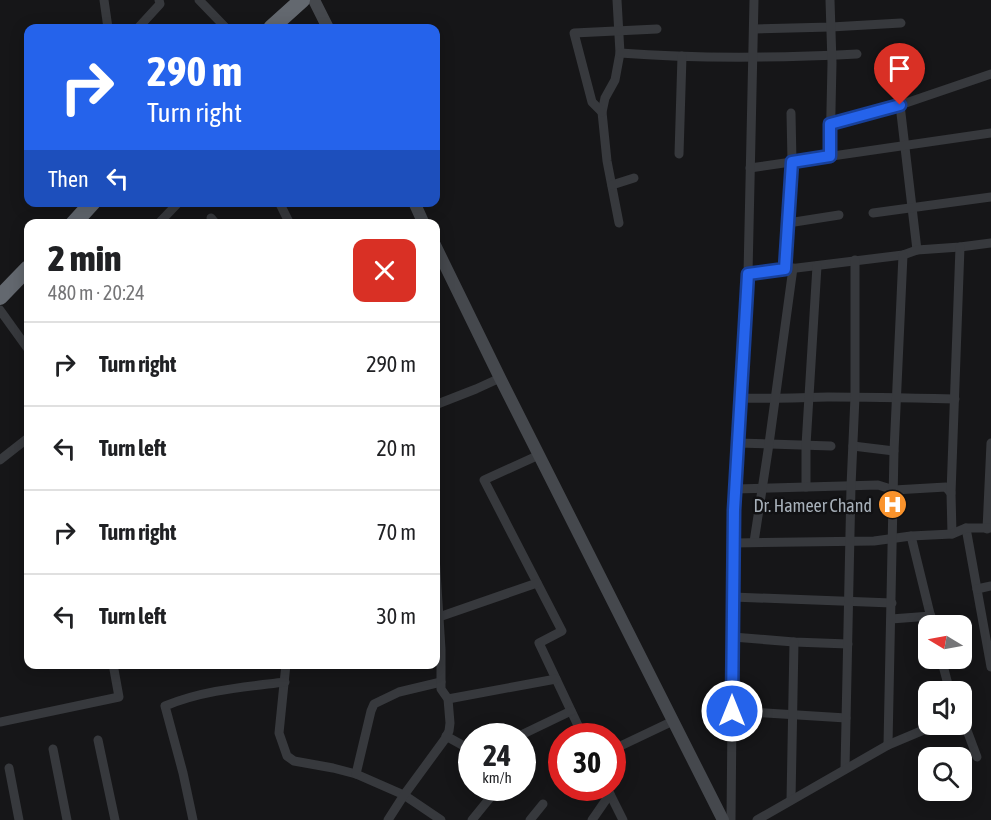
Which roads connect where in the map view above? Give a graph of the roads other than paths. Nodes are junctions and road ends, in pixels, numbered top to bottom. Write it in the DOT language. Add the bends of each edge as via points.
graph roads {
  1 [pos="104,0"];
  2 [pos="159,0"];
  3 [pos="199,0"];
  4 [pos="215,0"];
  5 [pos="302,0"];
  6 [pos="314,0"];
  7 [pos="617,0"];
  8 [pos="754,0"];
  9 [pos="830,0"];
  10 [pos="207,8"];
  11 [pos="901,23"];
  12 [pos="107,24"];
  13 [pos="142,24"];
  14 [pos="222,24"];
  15 [pos="275,24"];
  16 [pos="326,24"];
  17 [pos="831,27"];
  18 [pos="657,29"];
  19 [pos="754,29"];
  20 [pos="619,31"];
  21 [pos="621,53"];
  22 [pos="857,54"];
  23 [pos="832,55"];
  24 [pos="681,56"];
  25 [pos="753,58"];
  26 [pos="991,74"];
  27 [pos="900,105"];
  28 [pos="602,112"];
  29 [pos="791,113"];
  30 [pos="830,124"];
  31 [pos="991,133"];
  32 [pos="905,146"];
  33 [pos="679,154"];
  34 [pos="830,156"];
  35 [pos="792,162"];
  36 [pos="750,168"];
  37 [pos="634,178"];
  38 [pos="612,185"];
  39 [pos="991,197"];
  40 [pos="174,207"];
  41 [pos="912,207"];
  42 [pos="873,213"];
  43 [pos="839,214"];
  44 [pos="163,219"];
  45 [pos="619,223"];
  46 [pos="788,223"];
  47 [pos="991,243"];
  48 [pos="960,247"];
  49 [pos="918,250"];
  50 [pos="440,255"];
  51 [pos="903,255"];
  52 [pos="855,261"];
  53 [pos="817,266"];
  54 [pos="789,268"];
  55 [pos="24,272"];
  56 [pos="748,274"];
  57 [pos="0,297"];
  58 [pos="0,310"];
  59 [pos="24,343"];
  60 [pos="500,378"];
  61 [pos="855,397"];
  62 [pos="897,397"];
  63 [pos="740,398"];
  64 [pos="809,398"];
  65 [pos="776,399"];
  66 [pos="955,399"];
  67 [pos="440,403"];
  68 [pos="24,441"];
  69 [pos="738,443"];
  70 [pos="991,443"];
  71 [pos="770,444"];
  72 [pos="806,445"];
  73 [pos="831,446"];
  74 [pos="853,446"];
  75 [pos="894,451"];
  76 [pos="539,455"];
  77 [pos="0,460"];
  78 [pos="851,486"];
  79 [pos="806,487"];
  80 [pos="735,489"];
  81 [pos="762,489"];
  82 [pos="894,490"];
  83 [pos="951,493"];
  84 [pos="966,528"];
  85 [pos="989,528"];
  86 [pos="952,534"];
  87 [pos="911,536"];
  88 [pos="893,538"];
  89 [pos="850,541"];
  90 [pos="754,542"];
  91 [pos="734,543"];
  92 [pos="537,583"];
  93 [pos="991,586"];
  94 [pos="977,589"];
  95 [pos="733,597"];
  96 [pos="848,602"];
  97 [pos="892,603"];
  98 [pos="931,615"];
  99 [pos="440,617"];
  100 [pos="891,619"];
  101 [pos="918,620"];
  102 [pos="440,633"];
  103 [pos="733,637"];
  104 [pos="794,642"];
  105 [pos="848,644"];
  106 [pos="991,666"];
  107 [pos="114,669"];
  108 [pos="286,669"];
  109 [pos="556,679"];
  110 [pos="285,682"];
  111 [pos="441,682"];
  112 [pos="448,699"];
  113 [pos="571,711"];
  114 [pos="732,711"];
  115 [pos="793,714"];
  116 [pos="846,718"];
  117 [pos="673,721"];
  118 [pos="0,722"];
  119 [pos="577,723"];
  120 [pos="536,728"];
  121 [pos="918,732"];
  122 [pos="969,735"];
  123 [pos="446,736"];
  124 [pos="98,740"];
  125 [pos="458,743"];
  126 [pos="626,743"];
  127 [pos="888,745"];
  128 [pos="53,749"];
  129 [pos="977,757"];
  130 [pos="9,768"];
  131 [pos="845,770"];
  132 [pos="356,774"];
  133 [pos="404,795"];
  134 [pos="791,800"];
  135 [pos="487,801"];
  136 [pos="603,801"];
  137 [pos="614,801"];
  138 [pos="543,804"];
  139 [pos="19,820"];
  140 [pos="67,820"];
  141 [pos="115,820"];
  142 [pos="193,820"];
  143 [pos="388,820"];
  144 [pos="441,820"];
  145 [pos="472,820"];
  146 [pos="530,820"];
  147 [pos="592,820"];
  148 [pos="623,820"];
  149 [pos="723,820"];
  150 [pos="731,820"];
  151 [pos="757,820"];
  1 -- 12 [label="street"];
  2 -- 13 [label="street" via="160,4"];
  3 -- 10 [label="street"];
  4 -- 10 [label="street"];
  5 -- 15 [label="highway"];
  6 -- 16 [label="street"];
  7 -- 20 [label="street"];
  8 -- 19 [label="street"];
  9 -- 17 [label="street"];
  10 -- 14 [label="street"];
  11 -- 17 [label="street"];
  17 -- 19 [label="street"];
  17 -- 23 [label="street"];
  18 -- 20 [label="street"];
  19 -- 25 [label="street"];
  20 -- 21 [label="street"];
  20 -- 28 [label="street" via="574,33 592,102"];
  21 -- 24 [label="street"];
  21 -- 28 [label="street"];
  22 -- 23 [label="street"];
  23 -- 25 [label="street"];
  23 -- 30 [label="street"];
  24 -- 25 [label="street"];
  24 -- 33 [label="street"];
  25 -- 36 [label="street"];
  26 -- 27 [label="street"];
  27 -- 30 [label="street"];
  27 -- 32 [label="street"];
  28 -- 38 [label="street"];
  29 -- 35 [label="street"];
  30 -- 34 [label="street"];
  31 -- 32 [label="street"];
  32 -- 34 [label="street"];
  32 -- 41 [label="street"];
  34 -- 35 [label="street"];
  35 -- 36 [label="street"];
  35 -- 46 [label="street"];
  36 -- 56 [label="street"];
  37 -- 38 [label="street"];
  38 -- 45 [label="street"];
  39 -- 41 [label="street"];
  40 -- 44 [label="street"];
  41 -- 42 [label="street"];
  41 -- 49 [label="street"];
  43 -- 46 [label="street"];
  46 -- 54 [label="street"];
  47 -- 48 [label="street"];
  48 -- 49 [label="street"];
  48 -- 66 [label="street"];
  49 -- 51 [label="street"];
  50 -- 60 [label="street"];
  51 -- 52 [label="street"];
  51 -- 62 [label="street"];
  52 -- 53 [label="street"];
  52 -- 61 [label="street"];
  53 -- 54 [label="street"];
  53 -- 64 [label="street"];
  54 -- 56 [label="street"];
  54 -- 65 [label="street"];
  55 -- 57 [label="highway"];
  56 -- 63 [label="street"];
  58 -- 59 [label="street"];
  60 -- 67 [label="street"];
  60 -- 76 [label="street"];
  61 -- 62 [label="street"];
  61 -- 64 [label="street"];
  61 -- 74 [label="street"];
  62 -- 66 [label="street"];
  62 -- 75 [label="street"];
  63 -- 65 [label="street"];
  63 -- 69 [label="street"];
  64 -- 65 [label="street"];
  64 -- 72 [label="street"];
  65 -- 71 [label="street"];
  66 -- 83 [label="street"];
  68 -- 77 [label="street"];
  69 -- 71 [label="street"];
  69 -- 80 [label="street"];
  70 -- 85 [label="street"];
  71 -- 72 [label="street"];
  71 -- 81 [label="street"];
  72 -- 73 [label="street"];
  72 -- 79 [label="street"];
  74 -- 75 [label="street"];
  74 -- 78 [label="street"];
  75 -- 82 [label="street"];
  76 -- 92 [label="street" via="484,480"];
  76 -- 117 [label="street"];
  78 -- 79 [label="street"];
  78 -- 82 [label="street" via="878,485"];
  78 -- 89 [label="street"];
  79 -- 81 [label="street"];
  80 -- 81 [label="street"];
  80 -- 91 [label="street"];
  81 -- 90 [label="street"];
  82 -- 83 [label="street" via="946,487"];
  82 -- 88 [label="street"];
  83 -- 86 [label="street"];
  84 -- 85 [label="street"];
  84 -- 86 [label="street"];
  84 -- 94 [label="street"];
  86 -- 87 [label="street"];
  87 -- 88 [label="street"];
  87 -- 98 [label="street"];
  88 -- 89 [label="street"];
  88 -- 97 [label="street"];
  89 -- 90 [label="street"];
  89 -- 96 [label="street"];
  90 -- 91 [label="street"];
  91 -- 95 [label="street"];
  92 -- 99 [label="street"];
  92 -- 109 [label="street" via="562,631 539,643"];
  93 -- 94 [label="street"];
  94 -- 106 [label="street"];
  95 -- 96 [label="street"];
  95 -- 103 [label="street"];
  96 -- 97 [label="street"];
  96 -- 105 [label="street"];
  97 -- 100 [label="street"];
  100 -- 101 [label="street"];
  100 -- 127 [label="street"];
  102 -- 111 [label="street"];
  103 -- 104 [label="street"];
  103 -- 114 [label="street"];
  104 -- 105 [label="street"];
  104 -- 115 [label="street"];
  105 -- 116 [label="street"];
  107 -- 118 [label="street" via="119,697"];
  108 -- 110 [label="street"];
  109 -- 112 [label="street"];
  109 -- 113 [label="street"];
  110 -- 132 [label="street" via="279,733 287,756 294,761"];
  110 -- 142 [label="street" via="184,698 165,706"];
  111 -- 112 [label="street"];
  111 -- 132 [label="street" via="399,692 374,704"];
  112 -- 123 [label="street" via="450,723"];
  113 -- 119 [label="street"];
  113 -- 120 [label="street"];
  114 -- 115 [label="street"];
  114 -- 150 [label="street"];
  115 -- 116 [label="street"];
  115 -- 134 [label="street"];
  116 -- 131 [label="street"];
  117 -- 126 [label="street"];
  117 -- 149 [label="street"];
  121 -- 127 [label="street"];
  122 -- 129 [label="street"];
  123 -- 125 [label="street"];
  123 -- 133 [label="street"];
  124 -- 141 [label="street"];
  127 -- 131 [label="street"];
  128 -- 140 [label="street"];
  130 -- 139 [label="street"];
  131 -- 134 [label="street"];
  132 -- 133 [label="street"];
  133 -- 143 [label="street"];
  133 -- 144 [label="street"];
  134 -- 151 [label="street"];
  135 -- 145 [label="street"];
  136 -- 147 [label="street"];
  137 -- 148 [label="street"];
  138 -- 146 [label="street"];
}
